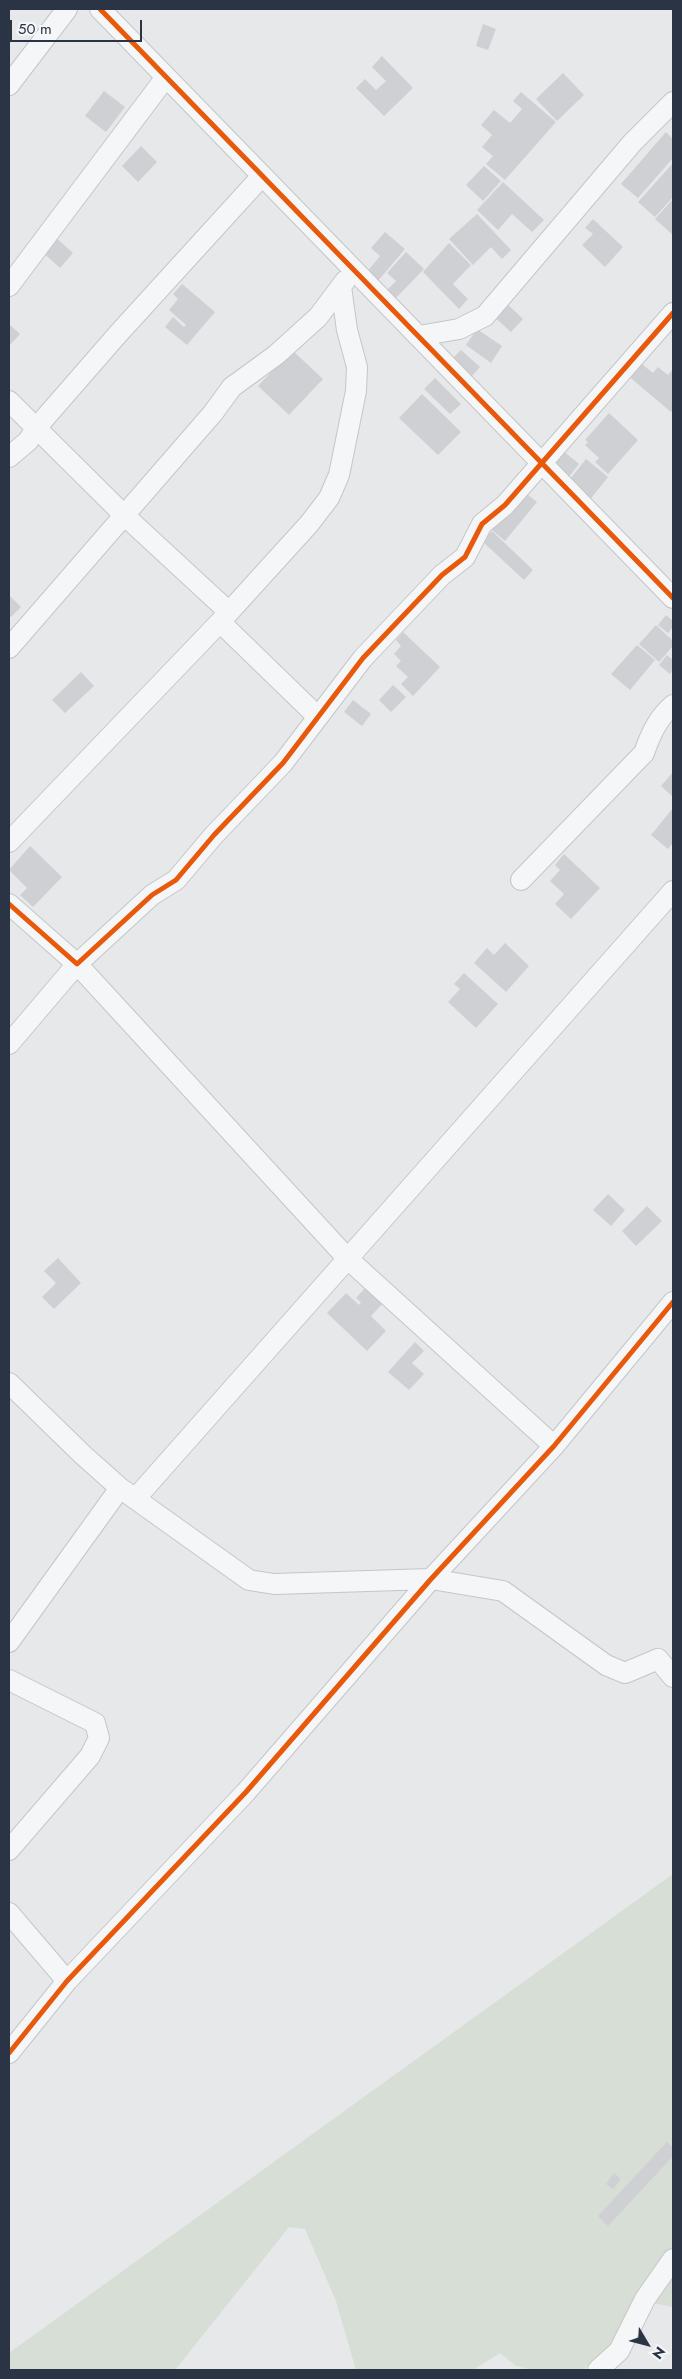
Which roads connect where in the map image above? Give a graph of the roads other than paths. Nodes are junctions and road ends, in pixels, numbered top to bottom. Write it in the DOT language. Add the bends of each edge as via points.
graph roads {
  1 [pos="67,9"];
  2 [pos="100,9"];
  3 [pos="166,77"];
  4 [pos="9,85"];
  5 [pos="673,102"];
  6 [pos="262,176"];
  7 [pos="353,269"];
  8 [pos="9,286"];
  9 [pos="341,287"];
  10 [pos="673,314"];
  11 [pos="418,336"];
  12 [pos="9,401"];
  13 [pos="37,428"];
  14 [pos="9,457"];
  15 [pos="542,464"];
  16 [pos="124,515"];
  17 [pos="673,598"];
  18 [pos="225,617"];
  19 [pos="9,648"];
  20 [pos="673,705"];
  21 [pos="318,717"];
  22 [pos="9,842"];
  23 [pos="522,880"];
  24 [pos="673,891"];
  25 [pos="9,904"];
  26 [pos="77,964"];
  27 [pos="9,1044"];
  28 [pos="348,1259"];
  29 [pos="673,1302"];
  30 [pos="9,1383"];
  31 [pos="554,1446"];
  32 [pos="128,1494"];
  33 [pos="431,1579"];
  34 [pos="9,1642"];
  35 [pos="673,1677"];
  36 [pos="9,1680"];
  37 [pos="9,1850"];
  38 [pos="9,1913"];
  39 [pos="67,1981"];
  40 [pos="9,2053"];
  41 [pos="673,2259"];
  42 [pos="598,2370"];
  1 -- 4 [label="street"];
  2 -- 3 [label="street"];
  3 -- 6 [label="street"];
  3 -- 8 [label="street"];
  5 -- 11 [label="street" via="633,142 485,316 459,329"];
  6 -- 7 [label="street"];
  6 -- 13 [label="street"];
  7 -- 9 [label="street"];
  7 -- 11 [label="street"];
  9 -- 16 [label="street" via="299,335 232,387"];
  9 -- 18 [label="street" via="347,330 357,367 356,391 339,475 329,498 309,524"];
  10 -- 15 [label="street"];
  11 -- 15 [label="street"];
  12 -- 13 [label="street"];
  13 -- 14 [label="street" via="28,441"];
  13 -- 16 [label="street"];
  15 -- 17 [label="street"];
  15 -- 21 [label="street" via="505,506 482,524 465,557 442,575 363,658"];
  16 -- 18 [label="street"];
  16 -- 19 [label="street"];
  18 -- 21 [label="street"];
  18 -- 22 [label="street"];
  20 -- 23 [label="street" via="650,734 644,753"];
  21 -- 26 [label="street" via="283,763 214,834 176,880 152,895"];
  24 -- 28 [label="street"];
  25 -- 26 [label="street"];
  26 -- 27 [label="street"];
  26 -- 28 [label="street"];
  28 -- 31 [label="street"];
  28 -- 32 [label="street"];
  29 -- 31 [label="street"];
  30 -- 32 [label="street"];
  31 -- 33 [label="street"];
  32 -- 33 [label="street" via="249,1580 261,1584"];
  32 -- 34 [label="street"];
  33 -- 35 [label="street" via="503,1591 606,1665 625,1673 658,1659"];
  33 -- 39 [label="street" via="246,1792"];
  36 -- 37 [label="street" via="95,1723 99,1738 90,1756"];
  38 -- 39 [label="street"];
  39 -- 40 [label="street"];
  41 -- 42 [label="street" via="645,2299 619,2351"];
}
